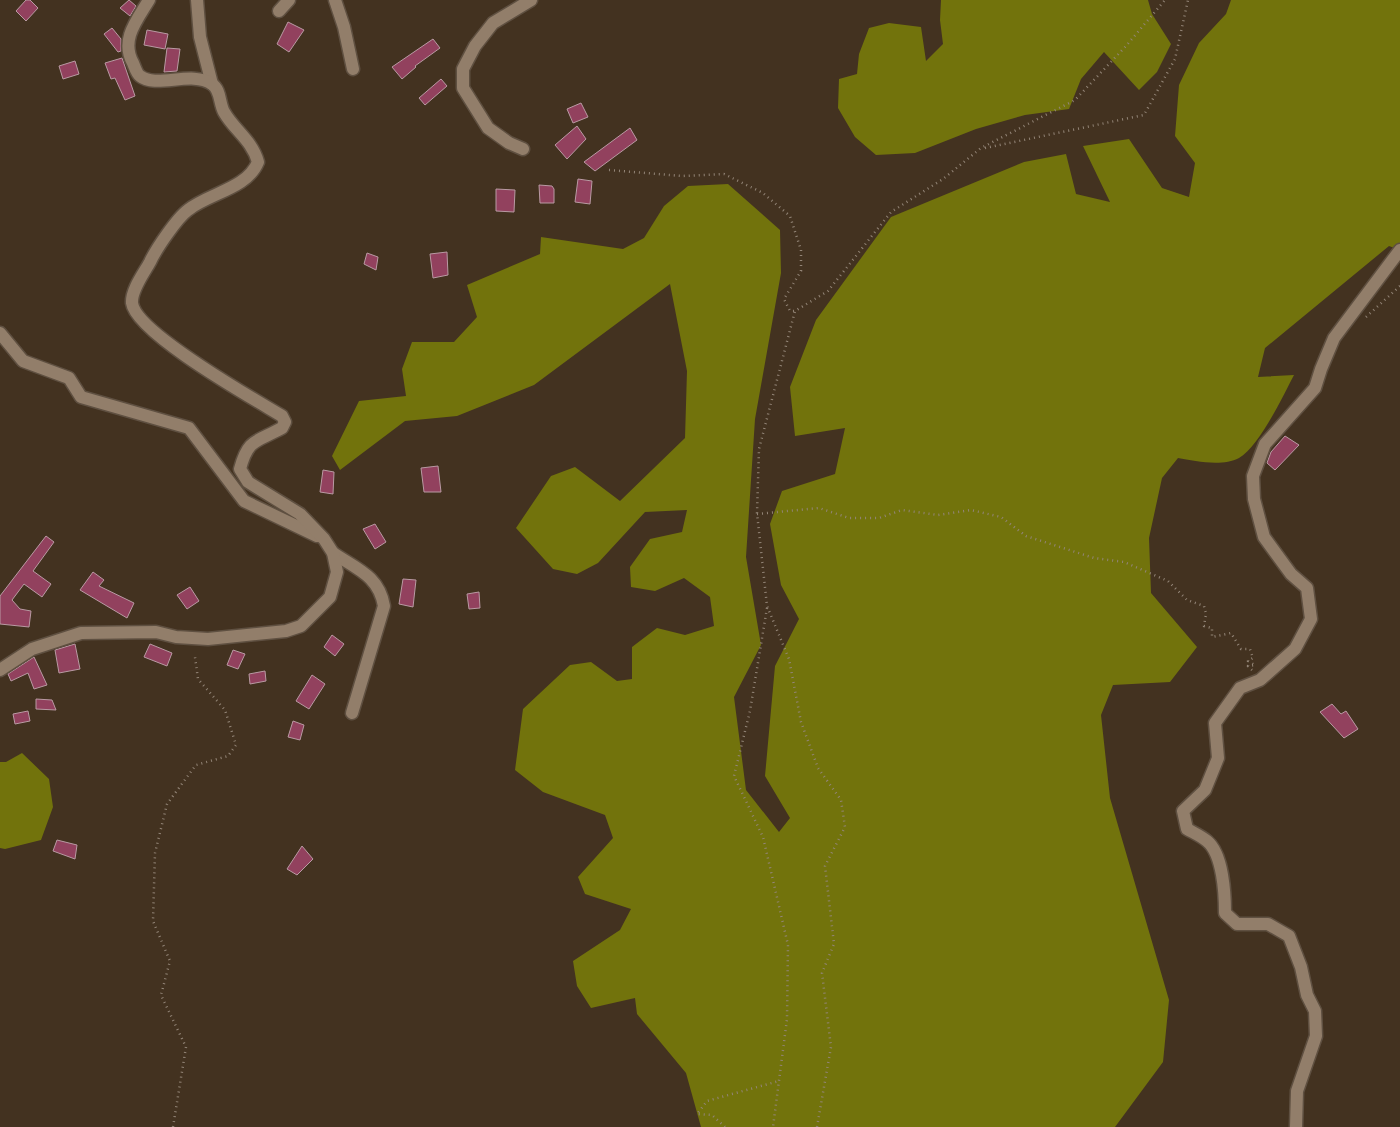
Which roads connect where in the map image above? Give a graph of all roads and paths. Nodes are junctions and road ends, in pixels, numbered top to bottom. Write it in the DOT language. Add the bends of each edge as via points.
graph roads {
  1 [pos="149,0"];
  2 [pos="197,0"];
  3 [pos="288,0"];
  4 [pos="335,0"];
  5 [pos="531,0"];
  6 [pos="1165,0"];
  7 [pos="1188,0"];
  8 [pos="280,11"];
  9 [pos="354,69"];
  10 [pos="212,84"];
  11 [pos="981,148"];
  12 [pos="523,149"];
  13 [pos="609,170"];
  14 [pos="1400,250"];
  15 [pos="1400,286"];
  16 [pos="795,312"];
  17 [pos="1360,324"];
  18 [pos="0,333"];
  19 [pos="757,514"];
  20 [pos="324,539"];
  21 [pos="333,553"];
  22 [pos="768,606"];
  23 [pos="195,657"];
  24 [pos="0,670"];
  25 [pos="1252,683"];
  26 [pos="352,713"];
  27 [pos="779,1081"];
  28 [pos="173,1127"];
  29 [pos="725,1127"];
  30 [pos="773,1127"];
  31 [pos="818,1127"];
  32 [pos="1296,1127"];
  1 -- 10 [label="street" via="130,32 128,45 130,59 139,76 147,80 194,78"];
  2 -- 10 [label="street" via="200,37"];
  3 -- 8 [label="street"];
  4 -- 9 [label="street"];
  5 -- 12 [label="street" via="493,23 475,46 463,69 464,88 488,128"];
  6 -- 11 [label="path" via="1075,100"];
  7 -- 11 [label="path" via="1175,58 1144,115"];
  10 -- 20 [label="street" via="219,94 223,111 250,143 258,162 254,172 187,210 155,252 133,295 132,304 146,326 220,379 282,416 285,422 282,428 252,442 240,469 248,482 300,514"];
  11 -- 16 [label="path" via="943,179 891,212 828,291"];
  13 -- 16 [label="path" via="682,176 724,174 763,193 790,216 801,250 802,271 784,299 790,311"];
  14 -- 25 [label="street" via="1334,338 1315,388 1265,444 1253,476 1254,499 1264,536 1291,574 1307,588 1311,619 1295,649 1260,680"];
  15 -- 17 [label="path"];
  16 -- 19 [label="path" via="760,449"];
  18 -- 20 [label="street" via="23,361 69,378 81,397 189,428 244,501"];
  19 -- 22 [label="path"];
  19 -- 25 [label="path" via="819,508 848,518 880,518 902,510 938,515 971,510 1001,517 1026,536 1094,558 1124,562 1168,581 1187,600 1204,606 1204,626 1212,628 1212,638 1231,633 1241,649 1250,649 1253,658 1248,661 1255,665 1248,666 1256,671 1246,675"];
  20 -- 21 [label="street"];
  21 -- 24 [label="street" via="337,572 330,597 301,626 286,631 208,639 156,632 81,634 32,649"];
  21 -- 26 [label="street" via="374,580 382,592 384,606"];
  22 -- 27 [label="path" via="750,711 734,776 762,837 788,946 787,1019"];
  22 -- 31 [label="path" via="789,660 801,722 818,768 841,800 845,826 825,866 834,944 822,973 831,1047"];
  23 -- 28 [label="path" via="198,679 224,710 236,745 228,756 196,765 167,804 155,853 153,921 170,961 161,994 186,1047"];
  25 -- 32 [label="street" via="1240,688 1215,723 1218,758 1204,790 1183,811 1187,829 1209,843 1220,866 1225,913 1237,924 1268,924 1289,936 1301,967 1307,995 1315,1010 1316,1036 1298,1090"];
  27 -- 29 [label="path" via="708,1101 697,1114 712,1115"];
  27 -- 30 [label="path"];
}
